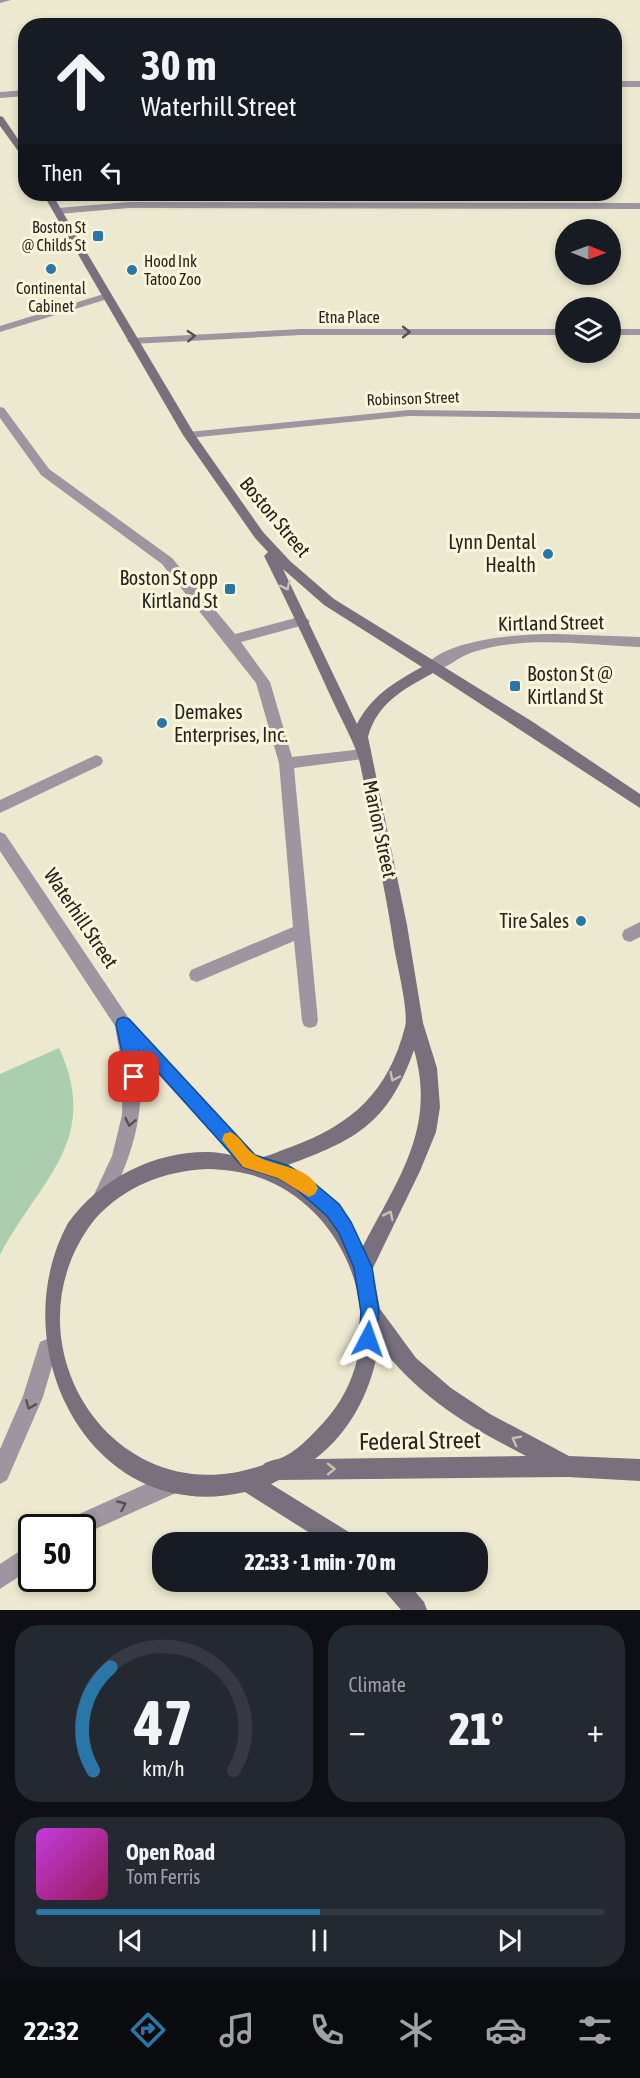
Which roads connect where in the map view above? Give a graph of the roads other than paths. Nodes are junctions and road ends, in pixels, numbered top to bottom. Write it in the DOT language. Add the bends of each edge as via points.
graph roads {
  1 [pos="7,0"];
  2 [pos="0,1"];
  3 [pos="622,84"];
  4 [pos="640,84"];
  5 [pos="18,94"];
  6 [pos="0,95"];
  7 [pos="0,119"];
  8 [pos="18,147"];
  9 [pos="52,201"];
  10 [pos="640,206"];
  11 [pos="58,211"];
  12 [pos="107,296"];
  13 [pos="0,329"];
  14 [pos="555,332"];
  15 [pos="621,332"];
  16 [pos="640,332"];
  17 [pos="132,341"];
  18 [pos="0,410"];
  19 [pos="640,416"];
  20 [pos="189,435"];
  21 [pos="259,534"];
  22 [pos="303,621"];
  23 [pos="232,640"];
  24 [pos="640,642"];
  25 [pos="431,668"];
  26 [pos="363,754"];
  27 [pos="96,761"];
  28 [pos="286,763"];
  29 [pos="640,802"];
  30 [pos="0,807"];
  31 [pos="3,848"];
  32 [pos="302,930"];
  33 [pos="197,975"];
  34 [pos="310,1021"];
  35 [pos="415,1023"];
  36 [pos="123,1024"];
  37 [pos="256,1163"];
  38 [pos="93,1214"];
  39 [pos="363,1267"];
  40 [pos="370,1312"];
  41 [pos="47,1349"];
  42 [pos="568,1466"];
  43 [pos="272,1470"];
  44 [pos="640,1470"];
  45 [pos="0,1473"];
  46 [pos="247,1481"];
  47 [pos="168,1485"];
  48 [pos="96,1518"];
  49 [pos="328,1532"];
  50 [pos="18,1564"];
  51 [pos="0,1578"];
  52 [pos="400,1592"];
  53 [pos="416,1610"];
  1 -- 2 [label="street"];
  3 -- 4 [label="street"];
  5 -- 6 [label="street"];
  7 -- 8 [label="main road"];
  9 -- 11 [label="main road, Boston Street"];
  10 -- 11 [label="street" via="129,205"];
  11 -- 12 [label="main road, Boston Street"];
  12 -- 13 [label="street"];
  12 -- 17 [label="main road, Boston Street"];
  17 -- 14 [label="street, Etna Place, one-way" via="301,332"];
  15 -- 16 [label="street"];
  17 -- 20 [label="main road, Boston Street"];
  18 -- 23 [label="street" via="45,472 167,561"];
  19 -- 20 [label="street, Robinson Street" via="409,413"];
  20 -- 21 [label="main road, Boston Street"];
  21 -- 22 [label="main road, one-way"];
  21 -- 25 [label="main road, Boston Street" via="285,564 328,602"];
  22 -- 23 [label="street"];
  22 -- 26 [label="main road"];
  23 -- 28 [label="street" via="263,682"];
  24 -- 25 [label="street, Kirtland Street" via="500,642 462,651"];
  25 -- 26 [label="main road, Marion Street" via="392,690 370,711 363,728"];
  25 -- 29 [label="main road, Boston Street" via="528,726"];
  26 -- 28 [label="street"];
  26 -- 35 [label="main road, Marion Street"];
  27 -- 30 [label="street"];
  28 -- 32 [label="street"];
  31 -- 36 [label="street, Waterhill Street"];
  32 -- 33 [label="street"];
  32 -- 34 [label="street"];
  35 -- 37 [label="main road, Marion Street, one-way" via="397,1072 376,1105 334,1137"];
  39 -- 35 [label="main road, Marion Street, one-way" via="411,1171 429,1119 428,1068"];
  36 -- 37 [label="street, Waterhill Street"];
  36 -- 38 [label="street, Waterhill Street, one-way" via="133,1060 135,1095 122,1154"];
  37 -- 38 [label="main road" via="216,1158 166,1166 134,1180"];
  37 -- 39 [label="main road" via="301,1182 333,1210"];
  38 -- 41 [label="main road" via="69,1246 56,1276 49,1299"];
  39 -- 40 [label="main road"];
  42 -- 40 [label="main road, Federal Street, one-way" via="447,1398 409,1364"];
  40 -- 43 [label="main road" via="362,1366 351,1392 319,1437"];
  41 -- 45 [label="street, one-way" via="33,1396"];
  41 -- 47 [label="main road" via="54,1380 85,1436 136,1475"];
  43 -- 42 [label="main road, Federal Street, one-way"];
  42 -- 44 [label="main road, Federal Street"];
  43 -- 46 [label="main road"];
  46 -- 47 [label="main road" via="208,1488"];
  46 -- 49 [label="main road"];
  48 -- 47 [label="street, one-way"];
  50 -- 51 [label="street"];
  52 -- 53 [label="main road"];
}
